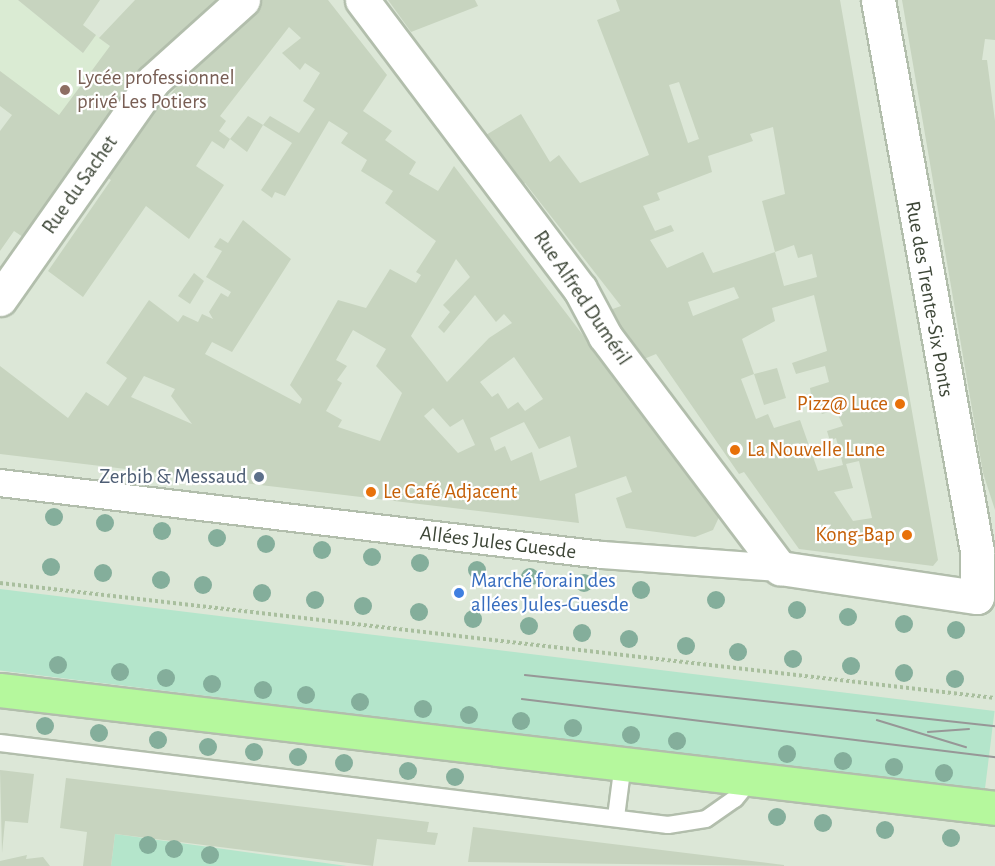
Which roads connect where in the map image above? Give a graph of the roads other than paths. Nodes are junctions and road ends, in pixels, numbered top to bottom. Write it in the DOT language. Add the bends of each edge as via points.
graph roads {
  1 [pos="243,0"];
  2 [pos="362,0"];
  3 [pos="878,0"];
  4 [pos="0,299"];
  5 [pos="0,483"];
  6 [pos="780,568"];
  7 [pos="986,600"];
  8 [pos="0,690"];
  9 [pos="0,743"];
  10 [pos="623,763"];
  11 [pos="751,779"];
  12 [pos="995,808"];
  13 [pos="616,817"];
  1 -- 4 [label="street, Rue du Sachet" via="153,81"];
  2 -- 6 [label="street, Rue Alfred Duméril" via="580,289 605,336"];
  3 -- 7 [label="street, Rue des Trente-Six Ponts"];
  5 -- 6 [label="street, Allées Jules Guesde" via="613,556"];
  6 -- 7 [label="street, Allées Jules Guesde"];
  8 -- 10 [label="main road"];
  9 -- 13 [label="lane"];
  10 -- 11 [label="main road"];
  10 -- 13 [label="lane"];
  11 -- 12 [label="main road"];
  11 -- 13 [label="lane" via="735,800 706,819 668,825"];
}
